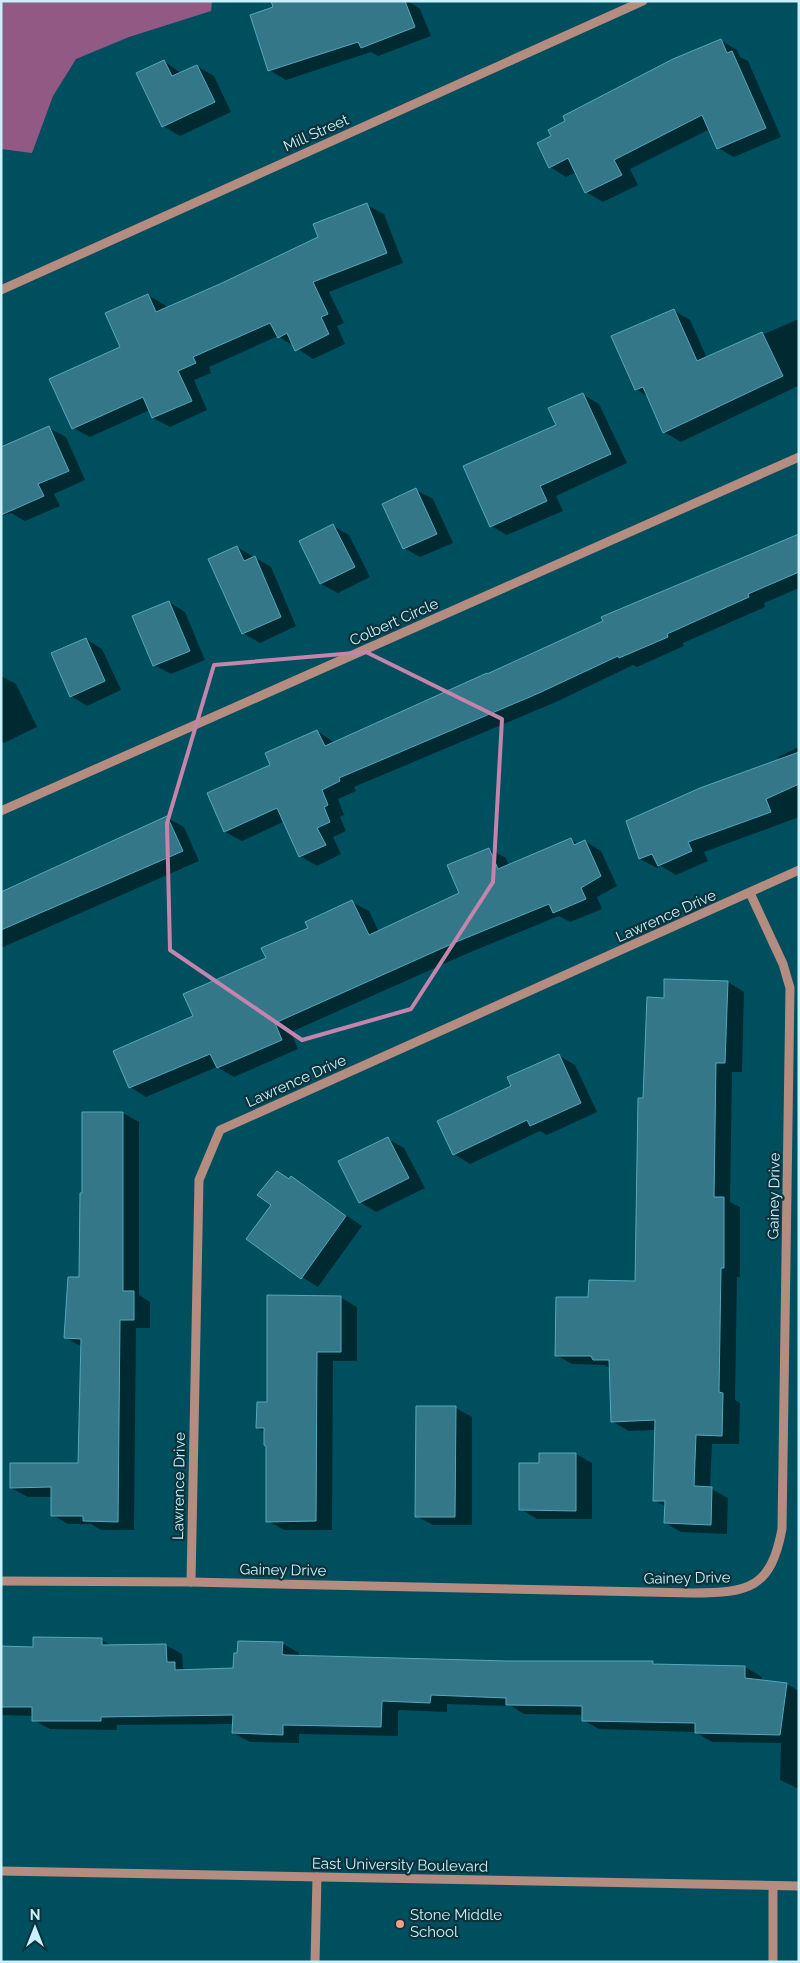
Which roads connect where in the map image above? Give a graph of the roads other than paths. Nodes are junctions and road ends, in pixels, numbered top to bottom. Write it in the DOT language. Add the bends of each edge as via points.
graph roads {
  1 [pos="643,1"];
  2 [pos="1,290"];
  3 [pos="799,457"];
  4 [pos="1,812"];
  5 [pos="799,870"];
  6 [pos="750,893"];
  7 [pos="1,1581"];
  8 [pos="191,1582"];
  9 [pos="1,1871"];
  10 [pos="317,1877"];
  11 [pos="773,1886"];
  12 [pos="799,1886"];
  13 [pos="315,1962"];
  14 [pos="773,1962"];
  1 -- 2 [label="street, Mill Street"];
  3 -- 4 [label="street, Colbert Circle"];
  5 -- 6 [label="street, Lawrence Drive"];
  6 -- 8 [label="street, Lawrence Drive" via="220,1130 199,1180"];
  6 -- 8 [label="street, Gainey Drive" via="783,964 790,988 782,1529 772,1565 760,1581 738,1591 705,1593"];
  7 -- 8 [label="street, Gainey Drive"];
  9 -- 10 [label="street, East University Boulevard"];
  10 -- 11 [label="street, East University Boulevard"];
  10 -- 13 [label="street"];
  11 -- 12 [label="street, East University Boulevard"];
  11 -- 14 [label="street"];
}
